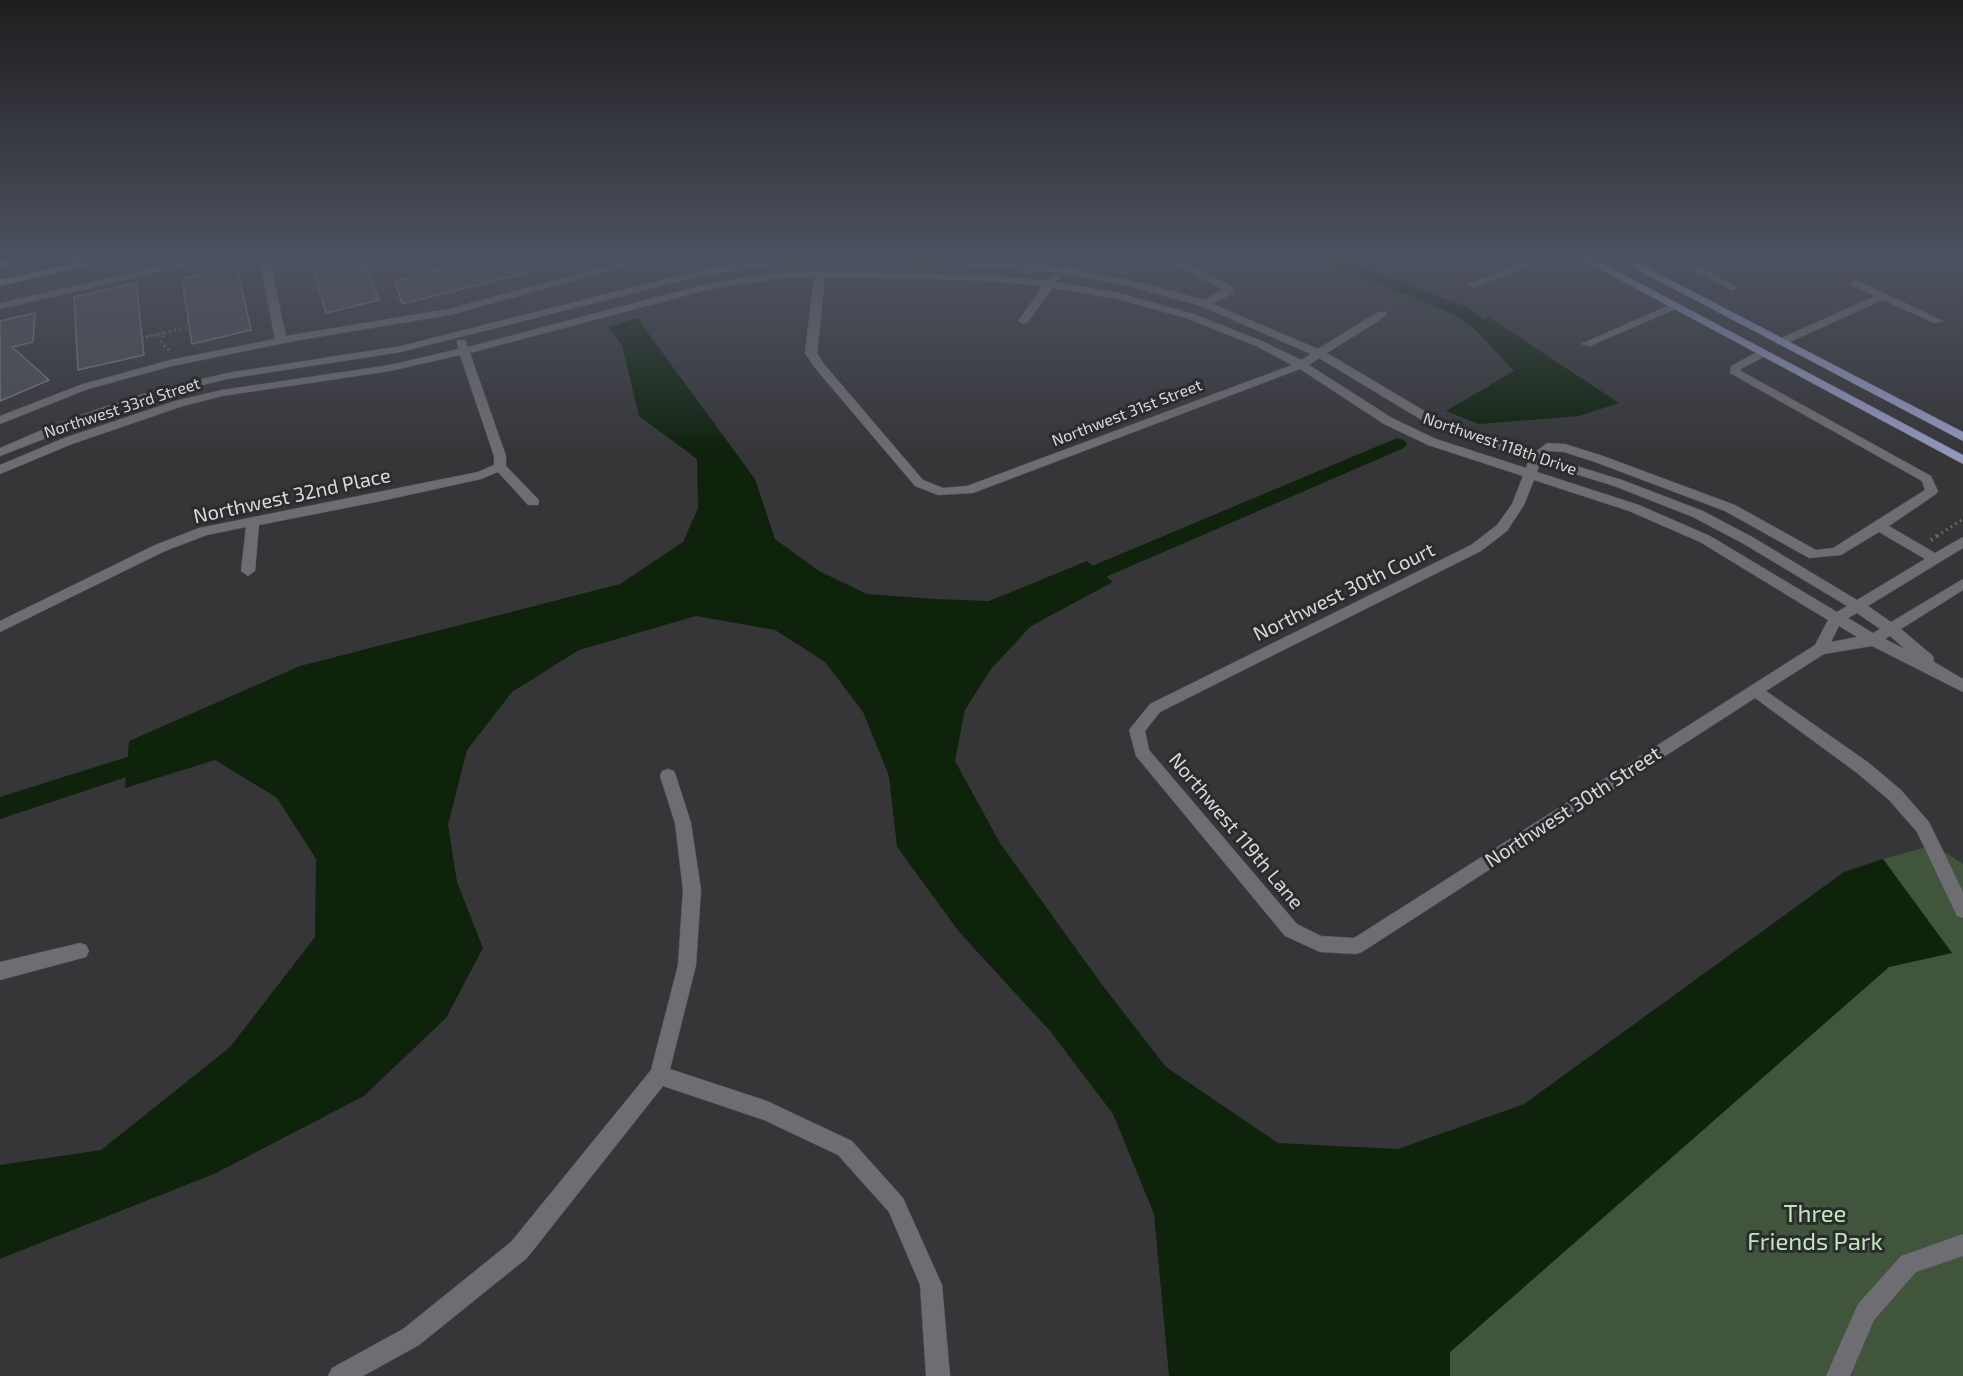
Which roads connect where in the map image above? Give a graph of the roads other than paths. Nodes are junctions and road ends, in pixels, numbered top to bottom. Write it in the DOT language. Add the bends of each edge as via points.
graph roads {
  1 [pos="278,325"];
  2 [pos="373,325"];
  3 [pos="500,325"];
  4 [pos="562,325"];
  5 [pos="813,325"];
  6 [pos="1213,325"];
  7 [pos="1254,325"];
  8 [pos="1365,325"];
  9 [pos="1630,325"];
  10 [pos="1710,325"];
  11 [pos="1748,325"];
  12 [pos="1818,325"];
  13 [pos="459,336"];
  14 [pos="281,341"];
  15 [pos="1780,342"];
  16 [pos="1586,344"];
  17 [pos="464,351"];
  18 [pos="1763,353"];
  19 [pos="1320,354"];
  20 [pos="1300,365"];
  21 [pos="177,388"];
  22 [pos="179,404"];
  23 [pos="0,420"];
  24 [pos="1963,437"];
  25 [pos="0,452"];
  26 [pos="1536,457"];
  27 [pos="1963,460"];
  28 [pos="500,467"];
  29 [pos="0,470"];
  30 [pos="1527,475"];
  31 [pos="532,502"];
  32 [pos="254,523"];
  33 [pos="1879,526"];
  34 [pos="1963,542"];
  35 [pos="1936,559"];
  36 [pos="248,571"];
  37 [pos="1963,584"];
  38 [pos="1858,607"];
  39 [pos="1836,619"];
  40 [pos="0,627"];
  41 [pos="1891,629"];
  42 [pos="1873,640"];
  43 [pos="1820,649"];
  44 [pos="1941,672"];
  45 [pos="1963,686"];
  46 [pos="1754,690"];
  47 [pos="1137,730"];
  48 [pos="668,776"];
  49 [pos="1963,910"];
  50 [pos="1320,944"];
  51 [pos="80,951"];
  52 [pos="0,970"];
  53 [pos="659,1075"];
  54 [pos="1963,1245"];
  55 [pos="340,1376"];
  56 [pos="938,1376"];
  57 [pos="1838,1376"];
  1 -- 14 [label="street"];
  2 -- 14 [label="street"];
  3 -- 13 [label="street, Northwest 33rd Street"];
  4 -- 17 [label="street, Northwest 33rd Street"];
  5 -- 20 [label="street, Northwest 31st Street" via="811,353 819,366 919,483 942,492 969,490"];
  6 -- 20 [label="street, Northwest 118th Drive"];
  7 -- 19 [label="street, Northwest 118th Drive"];
  8 -- 19 [label="street, Northwest 31st Street"];
  9 -- 16 [label="street"];
  10 -- 18 [label="main road"];
  11 -- 15 [label="main road"];
  12 -- 15 [label="street"];
  13 -- 17 [label="street"];
  13 -- 21 [label="street, Northwest 33rd Street"];
  14 -- 23 [label="street" via="170,363 84,387"];
  15 -- 24 [label="main road"];
  17 -- 22 [label="street, Northwest 33rd Street" via="390,368 222,393"];
  17 -- 28 [label="street" via="500,456"];
  18 -- 27 [label="main road"];
  18 -- 33 [label="street" via="1735,368 1736,373 1931,484 1932,491"];
  19 -- 20 [label="street, Northwest 31st Street"];
  19 -- 26 [label="street, Northwest 118th Drive" via="1434,422"];
  20 -- 30 [label="street, Northwest 118th Drive" via="1388,421 1432,442"];
  21 -- 22 [label="street"];
  21 -- 25 [label="street, Northwest 33rd Street" via="62,426"];
  22 -- 29 [label="street, Northwest 33rd Street" via="68,441"];
  26 -- 30 [label="street, Northwest 30th Court"];
  26 -- 33 [label="street" via="1548,447 1599,459 1730,508 1814,555 1836,552"];
  26 -- 38 [label="street, Northwest 118th Drive" via="1698,514"];
  28 -- 31 [label="street"];
  28 -- 32 [label="street, Northwest 32nd Place" via="481,475"];
  30 -- 39 [label="street, Northwest 118th Drive" via="1634,508 1705,539"];
  30 -- 47 [label="street, Northwest 30th Court" via="1518,505 1502,528 1476,548 1155,708"];
  32 -- 36 [label="street"];
  32 -- 40 [label="street, Northwest 32nd Place" via="204,531 160,548"];
  33 -- 35 [label="street"];
  34 -- 35 [label="street"];
  35 -- 38 [label="street"];
  37 -- 41 [label="street, Northwest 30th Street"];
  38 -- 39 [label="street"];
  38 -- 41 [label="street, Northwest 118th Drive"];
  39 -- 42 [label="street, Northwest 118th Drive"];
  39 -- 43 [label="street"];
  41 -- 42 [label="street, Northwest 30th Street"];
  41 -- 44 [label="street, Northwest 118th Drive"];
  42 -- 43 [label="street, Northwest 30th Street"];
  42 -- 44 [label="street, Northwest 118th Drive"];
  43 -- 46 [label="street, Northwest 30th Street"];
  44 -- 45 [label="street, Northwest 118th Drive"];
  46 -- 49 [label="street" via="1895,795 1923,827"];
  46 -- 50 [label="street, Northwest 30th Street" via="1356,946"];
  47 -- 50 [label="street, Northwest 119th Lane" via="1142,752 1291,930"];
  48 -- 53 [label="street" via="683,823 692,890 687,965"];
  51 -- 52 [label="street"];
  53 -- 55 [label="street" via="519,1250 411,1337"];
  53 -- 56 [label="street" via="767,1111 844,1148 896,1205 931,1285"];
  54 -- 57 [label="street" via="1909,1264 1866,1312"];
}
